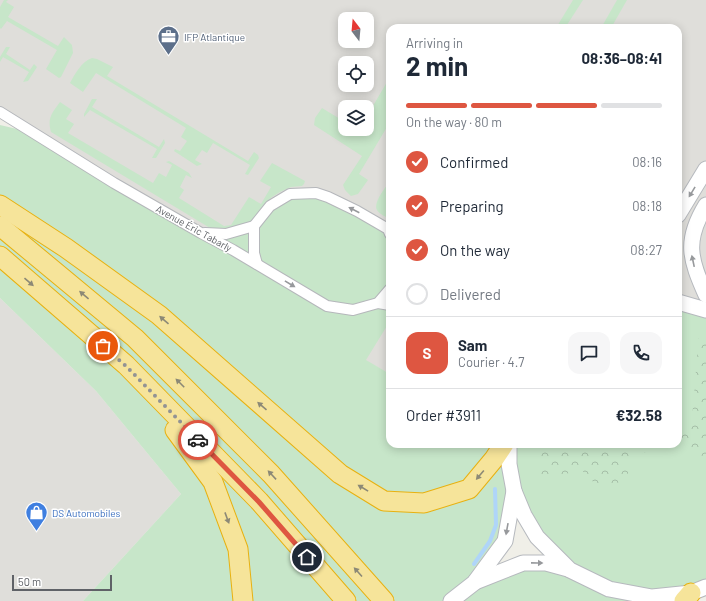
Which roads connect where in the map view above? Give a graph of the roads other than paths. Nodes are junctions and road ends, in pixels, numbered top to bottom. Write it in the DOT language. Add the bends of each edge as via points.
graph roads {
  1 [pos="0,112"];
  2 [pos="706,169"];
  3 [pos="0,205"];
  4 [pos="706,205"];
  5 [pos="682,208"];
  6 [pos="0,226"];
  7 [pos="254,226"];
  8 [pos="386,230"];
  9 [pos="201,233"];
  10 [pos="0,256"];
  11 [pos="257,264"];
  12 [pos="386,294"];
  13 [pos="706,295"];
  14 [pos="378,303"];
  15 [pos="682,303"];
  16 [pos="386,304"];
  17 [pos="706,310"];
  18 [pos="126,366"];
  19 [pos="501,448"];
  20 [pos="509,448"];
  21 [pos="514,491"];
  22 [pos="570,570"];
  23 [pos="474,583"];
  24 [pos="694,594"];
  25 [pos="243,601"];
  26 [pos="346,601"];
  27 [pos="384,601"];
  28 [pos="451,601"];
  1 -- 9 [label="street, Avenue Éric Tabarly" via="114,183"];
  2 -- 5 [label="main road, one-way"];
  19 -- 3 [label="highway, one-way" via="469,489 424,503 384,501 340,474 159,315 66,248"];
  13 -- 4 [label="main road, one-way" via="691,251 696,226"];
  27 -- 6 [label="highway, one-way" via="271,474 135,338"];
  8 -- 7 [label="street, one-way" via="357,211 328,196 316,193 290,194 270,206"];
  7 -- 9 [label="street" via="226,234"];
  7 -- 11 [label="street" via="254,253"];
  9 -- 11 [label="street, Avenue Éric Tabarly"];
  10 -- 18 [label="highway, one-way"];
  11 -- 14 [label="street, Avenue Éric Tabarly, one-way" via="327,306 353,310"];
  12 -- 14 [label="street"];
  14 -- 16 [label="street"];
  15 -- 17 [label="main road"];
  18 -- 25 [label="highway, one-way" via="213,482 238,549"];
  18 -- 26 [label="highway" via="259,502"];
  20 -- 21 [label="main road"];
  21 -- 22 [label="main road" via="537,537"];
  21 -- 23 [label="main road, one-way" via="505,541"];
  23 -- 22 [label="main road, one-way" via="523,562 546,563"];
  22 -- 24 [label="main road" via="609,589 652,597"];
  23 -- 28 [label="main road"];
}
